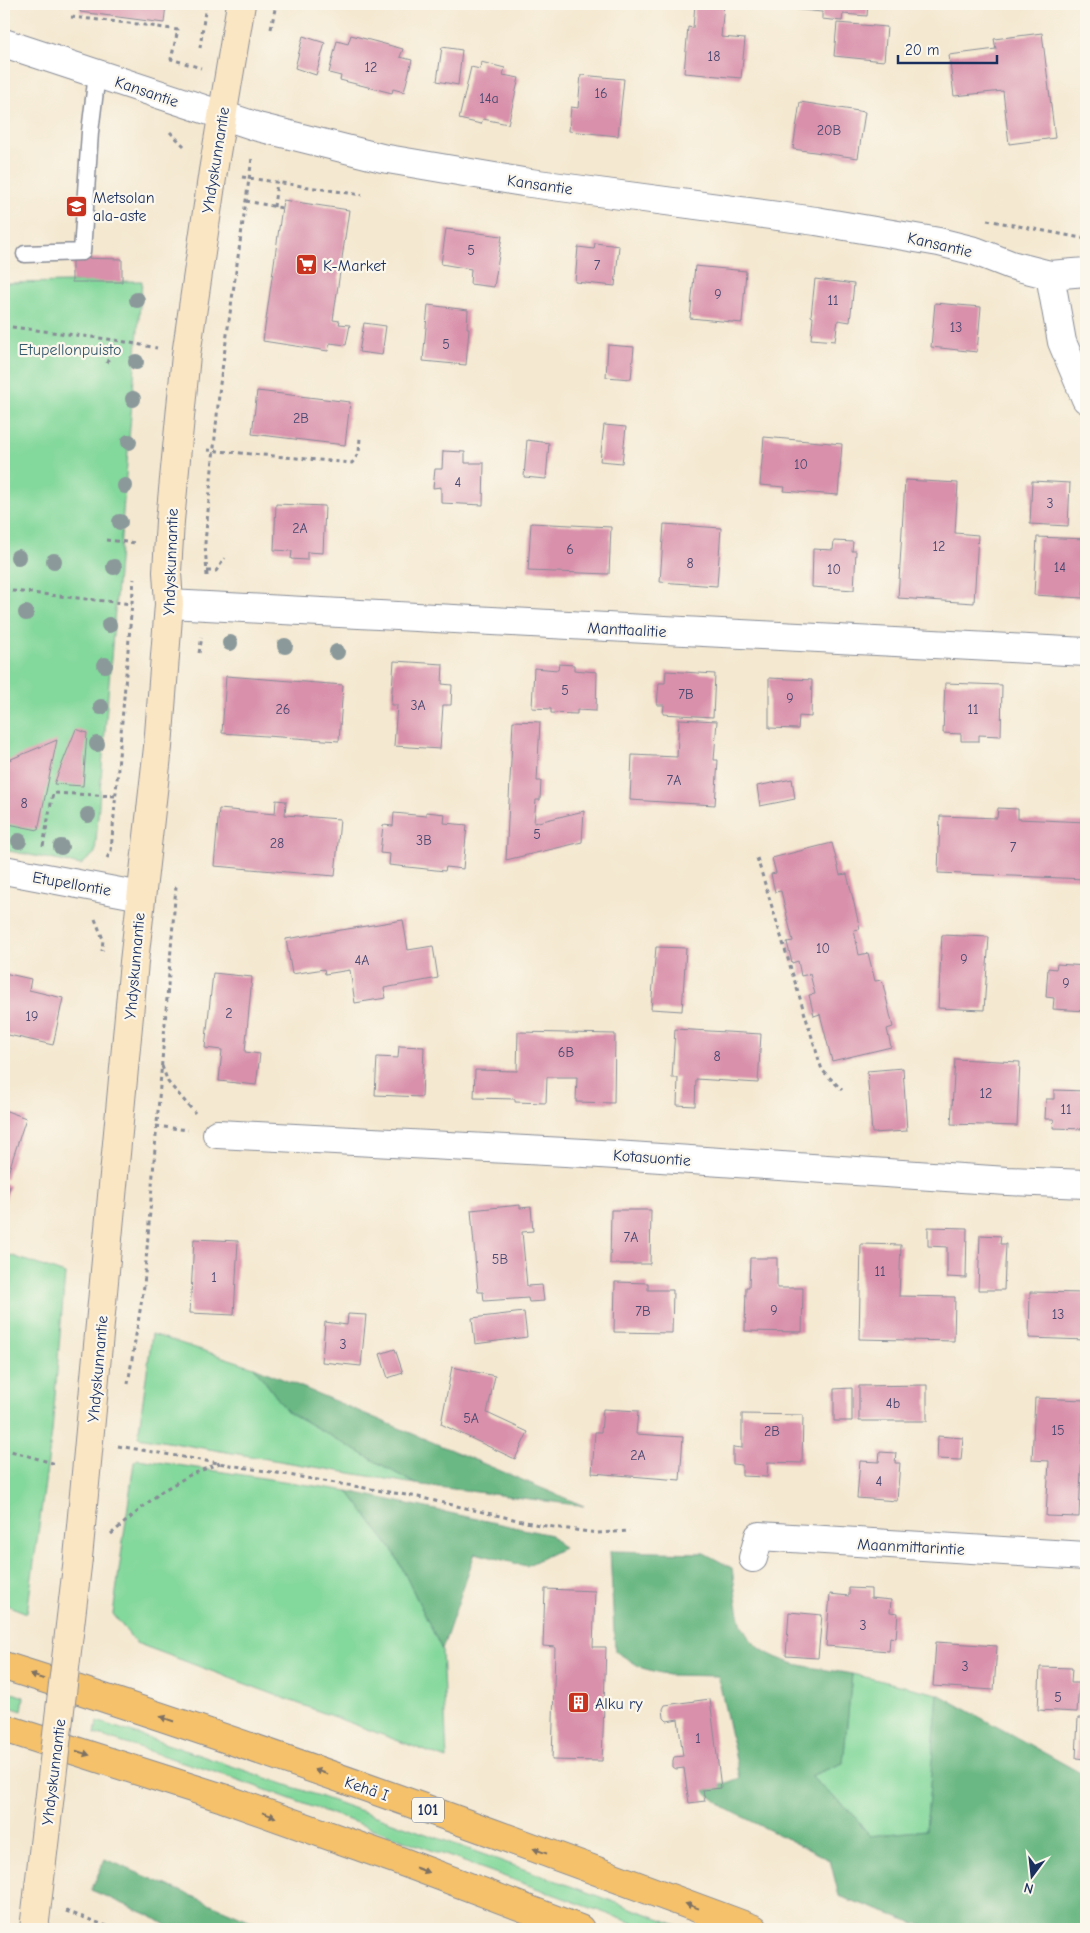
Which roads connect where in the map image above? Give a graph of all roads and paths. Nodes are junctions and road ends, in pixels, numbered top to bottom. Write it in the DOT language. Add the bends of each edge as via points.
graph roads {
  1 [pos="206,4"];
  2 [pos="241,4"];
  3 [pos="71,17"];
  4 [pos="4,43"];
  5 [pos="200,49"];
  6 [pos="198,58"];
  7 [pos="97,74"];
  8 [pos="187,105"];
  9 [pos="222,116"];
  10 [pos="184,155"];
  11 [pos="249,178"];
  12 [pos="277,182"];
  13 [pos="362,195"];
  14 [pos="246,201"];
  15 [pos="274,207"];
  16 [pos="282,208"];
  17 [pos="25,254"];
  18 [pos="1086,272"];
  19 [pos="1050,275"];
  20 [pos="4,326"];
  21 [pos="115,340"];
  22 [pos="156,357"];
  23 [pos="107,363"];
  24 [pos="1086,399"];
  25 [pos="360,437"];
  26 [pos="214,451"];
  27 [pos="138,534"];
  28 [pos="106,540"];
  29 [pos="137,542"];
  30 [pos="136,551"];
  31 [pos="225,558"];
  32 [pos="207,571"];
  33 [pos="134,578"];
  34 [pos="4,590"];
  35 [pos="132,604"];
  36 [pos="168,604"];
  37 [pos="1086,652"];
  38 [pos="116,796"];
  39 [pos="757,858"];
  40 [pos="4,870"];
  41 [pos="37,876"];
  42 [pos="97,887"];
  43 [pos="141,896"];
  44 [pos="101,958"];
  45 [pos="161,1064"];
  46 [pos="842,1090"];
  47 [pos="217,1134"];
  48 [pos="1086,1184"];
  49 [pos="118,1446"];
  50 [pos="4,1449"];
  51 [pos="221,1463"];
  52 [pos="62,1466"];
  53 [pos="630,1531"];
  54 [pos="108,1537"];
  55 [pos="1086,1556"];
  56 [pos="753,1558"];
  57 [pos="4,1666"];
  58 [pos="4,1728"];
  59 [pos="34,1929"];
  60 [pos="580,1929"];
  61 [pos="754,1929"];
  1 -- 5 [label="path"];
  2 -- 9 [label="main road, Yhdyskunnantie"];
  3 -- 6 [label="path" via="138,22 178,30 171,59 197,67"];
  4 -- 7 [label="street, Kansantie"];
  7 -- 8 [label="street, Kansantie"];
  7 -- 17 [label="lane" via="82,252"];
  8 -- 9 [label="street, Kansantie"];
  8 -- 10 [label="path"];
  9 -- 19 [label="street, Kansantie" via="382,158 523,182 816,220 939,242"];
  9 -- 36 [label="main road, Yhdyskunnantie" via="186,355 170,521"];
  11 -- 12 [label="path"];
  12 -- 13 [label="path"];
  12 -- 15 [label="path"];
  14 -- 15 [label="path"];
  15 -- 16 [label="path"];
  18 -- 19 [label="street, Kansantie"];
  19 -- 24 [label="street" via="1062,342"];
  20 -- 21 [label="path"];
  21 -- 22 [label="path" via="157,348"];
  21 -- 23 [label="path"];
  25 -- 26 [label="path" via="359,453 352,462"];
  27 -- 29 [label="path"];
  28 -- 29 [label="path"];
  29 -- 30 [label="path"];
  31 -- 32 [label="path" via="216,571"];
  33 -- 35 [label="path"];
  34 -- 35 [label="path"];
  35 -- 38 [label="path"];
  36 -- 37 [label="street, Manttaalitie"];
  36 -- 43 [label="main road, Yhdyskunnantie" via="158,747"];
  38 -- 41 [label="path" via="53,793"];
  38 -- 42 [label="path" via="111,851 100,868"];
  39 -- 46 [label="path" via="822,1070"];
  40 -- 41 [label="street, Etupellontie"];
  41 -- 42 [label="street, Etupellontie"];
  42 -- 43 [label="street, Etupellontie"];
  42 -- 44 [label="path" via="93,915 103,940"];
  43 -- 59 [label="main road, Yhdyskunnantie, bridge" via="78,1558"];
  45 -- 47 [label="path" via="168,1082 188,1107"];
  47 -- 48 [label="street, Kotasuontie"];
  49 -- 51 [label="path"];
  50 -- 52 [label="path"];
  51 -- 53 [label="path" via="418,1497 540,1525 597,1533"];
  51 -- 54 [label="path" via="162,1491"];
  55 -- 56 [label="street, Maanmittarintie" via="759,1536"];
  61 -- 57 [label="highway, Kehä I / 101, one-way" via="367,1787"];
  58 -- 60 [label="highway, one-way" via="224,1798"];
}
